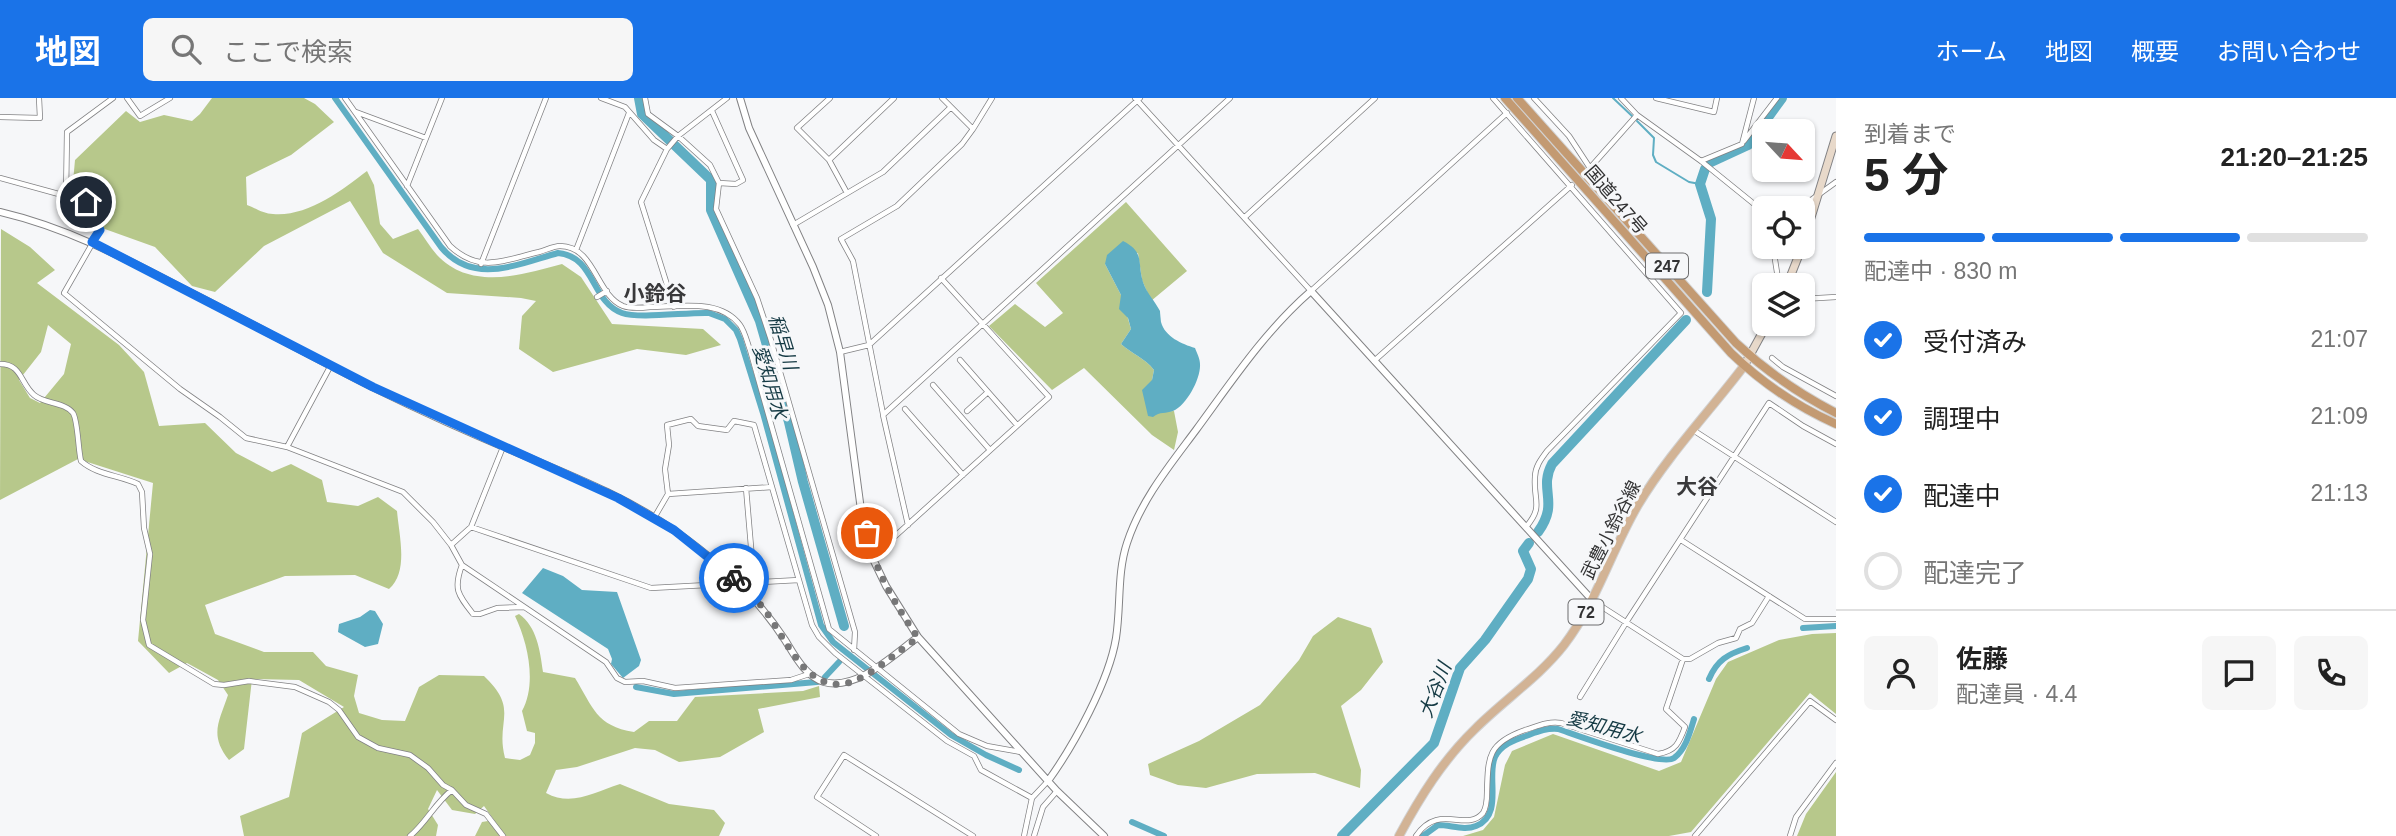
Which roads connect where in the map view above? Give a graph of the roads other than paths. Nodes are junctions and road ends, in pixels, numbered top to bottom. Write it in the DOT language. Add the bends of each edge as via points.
graph roads {
  1 [pos="39,98"];
  2 [pos="113,98"];
  3 [pos="127,98"];
  4 [pos="170,98"];
  5 [pos="345,98"];
  6 [pos="442,98"];
  7 [pos="546,98"];
  8 [pos="601,98"];
  9 [pos="645,98"];
  10 [pos="727,98"];
  11 [pos="740,98"];
  12 [pos="830,98"];
  13 [pos="894,98"];
  14 [pos="943,98"];
  15 [pos="992,98"];
  16 [pos="1230,98"];
  17 [pos="1375,98"];
  18 [pos="1493,98"];
  19 [pos="1505,98"];
  20 [pos="1517,98"];
  21 [pos="1534,98"];
  22 [pos="1621,98"];
  23 [pos="1656,98"];
  24 [pos="1717,98"];
  25 [pos="1754,98"];
  26 [pos="1777,98"];
  27 [pos="1138,99"];
  28 [pos="951,107"];
  29 [pos="355,111"];
  30 [pos="712,111"];
  31 [pos="629,113"];
  32 [pos="1507,113"];
  33 [pos="1637,115"];
  34 [pos="0,117"];
  35 [pos="972,130"];
  36 [pos="1836,136"];
  37 [pos="678,137"];
  38 [pos="426,138"];
  39 [pos="1742,144"];
  40 [pos="1178,146"];
  41 [pos="667,149"];
  42 [pos="828,160"];
  43 [pos="1701,161"];
  44 [pos="1581,177"];
  45 [pos="0,178"];
  46 [pos="1836,182"];
  47 [pos="719,183"];
  48 [pos="407,186"];
  49 [pos="847,193"];
  50 [pos="1818,195"];
  51 [pos="66,196"];
  52 [pos="1815,197"];
  53 [pos="1752,202"];
  54 [pos="1815,205"];
  55 [pos="0,212"];
  56 [pos="1245,217"];
  57 [pos="793,226"];
  58 [pos="92,242"];
  59 [pos="576,250"];
  60 [pos="481,264"];
  61 [pos="941,278"];
  62 [pos="605,291"];
  63 [pos="1311,291"];
  64 [pos="597,297"];
  65 [pos="1836,297"];
  66 [pos="1815,298"];
  67 [pos="674,307"];
  68 [pos="984,324"];
  69 [pos="1761,336"];
  70 [pos="870,345"];
  71 [pos="840,352"];
  72 [pos="1750,356"];
  73 [pos="1772,358"];
  74 [pos="960,360"];
  75 [pos="1374,361"];
  76 [pos="0,363"];
  77 [pos="331,365"];
  78 [pos="1744,366"];
  79 [pos="933,385"];
  80 [pos="988,392"];
  81 [pos="1836,396"];
  82 [pos="905,409"];
  83 [pos="967,411"];
  84 [pos="1836,413"];
  85 [pos="883,415"];
  86 [pos="1836,424"];
  87 [pos="1017,425"];
  88 [pos="1693,430"];
  89 [pos="1836,444"];
  90 [pos="287,447"];
  91 [pos="503,447"];
  92 [pos="990,450"];
  93 [pos="1734,456"];
  94 [pos="963,475"];
  95 [pos="772,486"];
  96 [pos="746,488"];
  97 [pos="668,494"];
  98 [pos="654,518"];
  99 [pos="1836,522"];
  100 [pos="908,525"];
  101 [pos="471,527"];
  102 [pos="1526,527"];
  103 [pos="1681,540"];
  104 [pos="451,545"];
  105 [pos="872,557"];
  106 [pos="462,565"];
  107 [pos="799,580"];
  108 [pos="739,582"];
  109 [pos="754,582"];
  110 [pos="1769,596"];
  111 [pos="1593,601"];
  112 [pos="525,607"];
  113 [pos="1836,619"];
  114 [pos="1627,621"];
  115 [pos="918,638"];
  116 [pos="854,650"];
  117 [pos="1683,659"];
  118 [pos="876,667"];
  119 [pos="809,674"];
  120 [pos="867,675"];
  121 [pos="1580,698"];
  122 [pos="1836,720"];
  123 [pos="1021,751"];
  124 [pos="1836,762"];
  125 [pos="1048,781"];
  126 [pos="452,790"];
  127 [pos="1057,791"];
  128 [pos="1032,798"];
  129 [pos="410,836"];
  130 [pos="503,836"];
  131 [pos="877,836"];
  132 [pos="973,836"];
  133 [pos="1024,836"];
  134 [pos="1034,836"];
  135 [pos="1104,836"];
  136 [pos="1399,836"];
  137 [pos="1416,836"];
  138 [pos="1695,836"];
  139 [pos="1790,836"];
  1 -- 34 [label="street" via="40,118"];
  2 -- 51 [label="street" via="67,132"];
  3 -- 4 [label="street" via="140,116"];
  5 -- 29 [label="street"];
  6 -- 38 [label="street"];
  7 -- 60 [label="street"];
  8 -- 31 [label="street"];
  9 -- 37 [label="street" via="648,114"];
  10 -- 30 [label="street"];
  11 -- 57 [label="street" via="748,128"];
  12 -- 42 [label="street" via="797,128"];
  13 -- 42 [label="street"];
  14 -- 28 [label="street"];
  15 -- 35 [label="street"];
  16 -- 40 [label="street"];
  17 -- 56 [label="street"];
  18 -- 32 [label="street"];
  19 -- 44 [label="highway, 国道247号 / 247"];
  20 -- 44 [label="highway, 国道247号 / 247"];
  21 -- 44 [label="street" via="1569,136"];
  22 -- 33 [label="street"];
  23 -- 24 [label="street" via="1714,112"];
  25 -- 39 [label="street"];
  26 -- 39 [label="street"];
  27 -- 40 [label="street"];
  27 -- 61 [label="street"];
  28 -- 35 [label="street"];
  28 -- 49 [label="street" via="883,172"];
  29 -- 38 [label="street"];
  29 -- 48 [label="street"];
  30 -- 37 [label="street"];
  30 -- 47 [label="street" via="743,180"];
  31 -- 41 [label="street"];
  31 -- 59 [label="street"];
  32 -- 44 [label="street"];
  32 -- 63 [label="street"];
  33 -- 43 [label="street"];
  33 -- 44 [label="street"];
  35 -- 70 [label="street" via="897,206 841,239 853,261"];
  36 -- 50 [label="main road"];
  37 -- 41 [label="street"];
  37 -- 47 [label="street" via="709,165"];
  38 -- 48 [label="street"];
  39 -- 43 [label="street"];
  40 -- 56 [label="street"];
  40 -- 68 [label="street"];
  41 -- 67 [label="street" via="641,202"];
  42 -- 49 [label="street"];
  43 -- 53 [label="street"];
  44 -- 72 [label="highway, 国道247号 / 247"];
  44 -- 75 [label="street"];
  44 -- 78 [label="highway, 国道247号 / 247" via="1693,313"];
  44 -- 102 [label="street" via="1681,313 1543,457 1535,477 1538,508"];
  45 -- 51 [label="street"];
  46 -- 50 [label="street"];
  47 -- 116 [label="street" via="716,209 770,337 855,632"];
  48 -- 60 [label="street" via="450,246 461,257"];
  49 -- 57 [label="street"];
  50 -- 52 [label="street"];
  50 -- 54 [label="main road"];
  51 -- 58 [label="street" via="86,202 100,230"];
  55 -- 58 [label="street"];
  56 -- 63 [label="street"];
  57 -- 71 [label="street" via="828,306"];
  58 -- 77 [label="street"];
  58 -- 90 [label="street" via="64,293 246,438"];
  59 -- 60 [label="street" via="561,246"];
  59 -- 62 [label="street"];
  61 -- 68 [label="street"];
  61 -- 70 [label="street"];
  62 -- 64 [label="street"];
  62 -- 67 [label="street" via="628,308"];
  63 -- 75 [label="street"];
  63 -- 125 [label="street" via="1264,337 1141,510 1127,544 1111,659 1085,717"];
  65 -- 66 [label="street"];
  67 -- 116 [label="street" via="722,310 742,327 822,611 829,629"];
  68 -- 85 [label="street"];
  68 -- 87 [label="street" via="1049,397"];
  69 -- 72 [label="main road"];
  70 -- 71 [label="street"];
  70 -- 85 [label="street"];
  71 -- 105 [label="street"];
  72 -- 78 [label="main road"];
  72 -- 84 [label="highway, 国道247号 / 247"];
  73 -- 81 [label="street"];
  74 -- 80 [label="street"];
  75 -- 102 [label="street"];
  76 -- 126 [label="street" via="21,373 32,394 75,416 81,461 138,484 149,554 143,620 149,645 214,684 284,685 329,702 358,737 378,748 410,755"];
  77 -- 90 [label="street"];
  77 -- 91 [label="street"];
  78 -- 86 [label="highway, 国道247号 / 247"];
  78 -- 88 [label="main road, 武豊小鈴谷線 / 72"];
  79 -- 92 [label="street"];
  80 -- 83 [label="street"];
  80 -- 87 [label="street"];
  82 -- 94 [label="street"];
  85 -- 100 [label="street"];
  87 -- 92 [label="street"];
  88 -- 93 [label="street"];
  88 -- 111 [label="main road, 武豊小鈴谷線 / 72" via="1638,505"];
  89 -- 93 [label="street" via="1769,403"];
  90 -- 104 [label="street" via="403,492"];
  91 -- 98 [label="street"];
  91 -- 101 [label="street"];
  92 -- 94 [label="street"];
  93 -- 99 [label="street"];
  93 -- 103 [label="street"];
  94 -- 100 [label="street"];
  95 -- 96 [label="street"];
  95 -- 97 [label="street" via="754,425 734,421 727,430 698,426 688,419 667,425"];
  95 -- 107 [label="street"];
  96 -- 97 [label="street"];
  96 -- 109 [label="street"];
  97 -- 98 [label="street"];
  98 -- 108 [label="street"];
  100 -- 105 [label="street"];
  101 -- 104 [label="street"];
  101 -- 108 [label="street" via="651,588"];
  102 -- 111 [label="street"];
  103 -- 110 [label="street"];
  103 -- 114 [label="street"];
  104 -- 106 [label="street"];
  105 -- 115 [label="street"];
  106 -- 112 [label="street"];
  106 -- 112 [label="street" via="458,596 473,614"];
  107 -- 109 [label="street"];
  107 -- 120 [label="street" via="818,637"];
  108 -- 109 [label="street"];
  108 -- 119 [label="street" via="765,610"];
  110 -- 113 [label="street" via="1805,619"];
  110 -- 117 [label="street" via="1736,638"];
  111 -- 114 [label="street"];
  111 -- 136 [label="main road, 武豊小鈴谷線 / 72" via="1563,646 1475,729 1435,774"];
  112 -- 119 [label="street" via="606,662 625,682 675,688 791,680"];
  114 -- 117 [label="street"];
  114 -- 121 [label="street"];
  115 -- 118 [label="street"];
  115 -- 123 [label="street"];
  116 -- 118 [label="street"];
  117 -- 137 [label="street" via="1666,709 1685,727 1672,751 1658,754 1561,723 1540,725 1507,736 1496,745 1490,755 1482,814 1466,821 1440,818 1428,822"];
  118 -- 120 [label="street"];
  118 -- 123 [label="street" via="959,734 987,746"];
  119 -- 120 [label="street" via="843,683"];
  120 -- 128 [label="street" via="947,741 974,756 981,770"];
  122 -- 138 [label="street" via="1810,701"];
  123 -- 125 [label="street"];
  124 -- 139 [label="street" via="1796,817"];
  125 -- 127 [label="street"];
  125 -- 128 [label="street"];
  126 -- 129 [label="street"];
  126 -- 130 [label="street" via="466,805 486,814"];
  127 -- 134 [label="street" via="1042,807"];
  127 -- 135 [label="street"];
  128 -- 133 [label="street"];
  131 -- 132 [label="street" via="817,797 844,755"];
}
